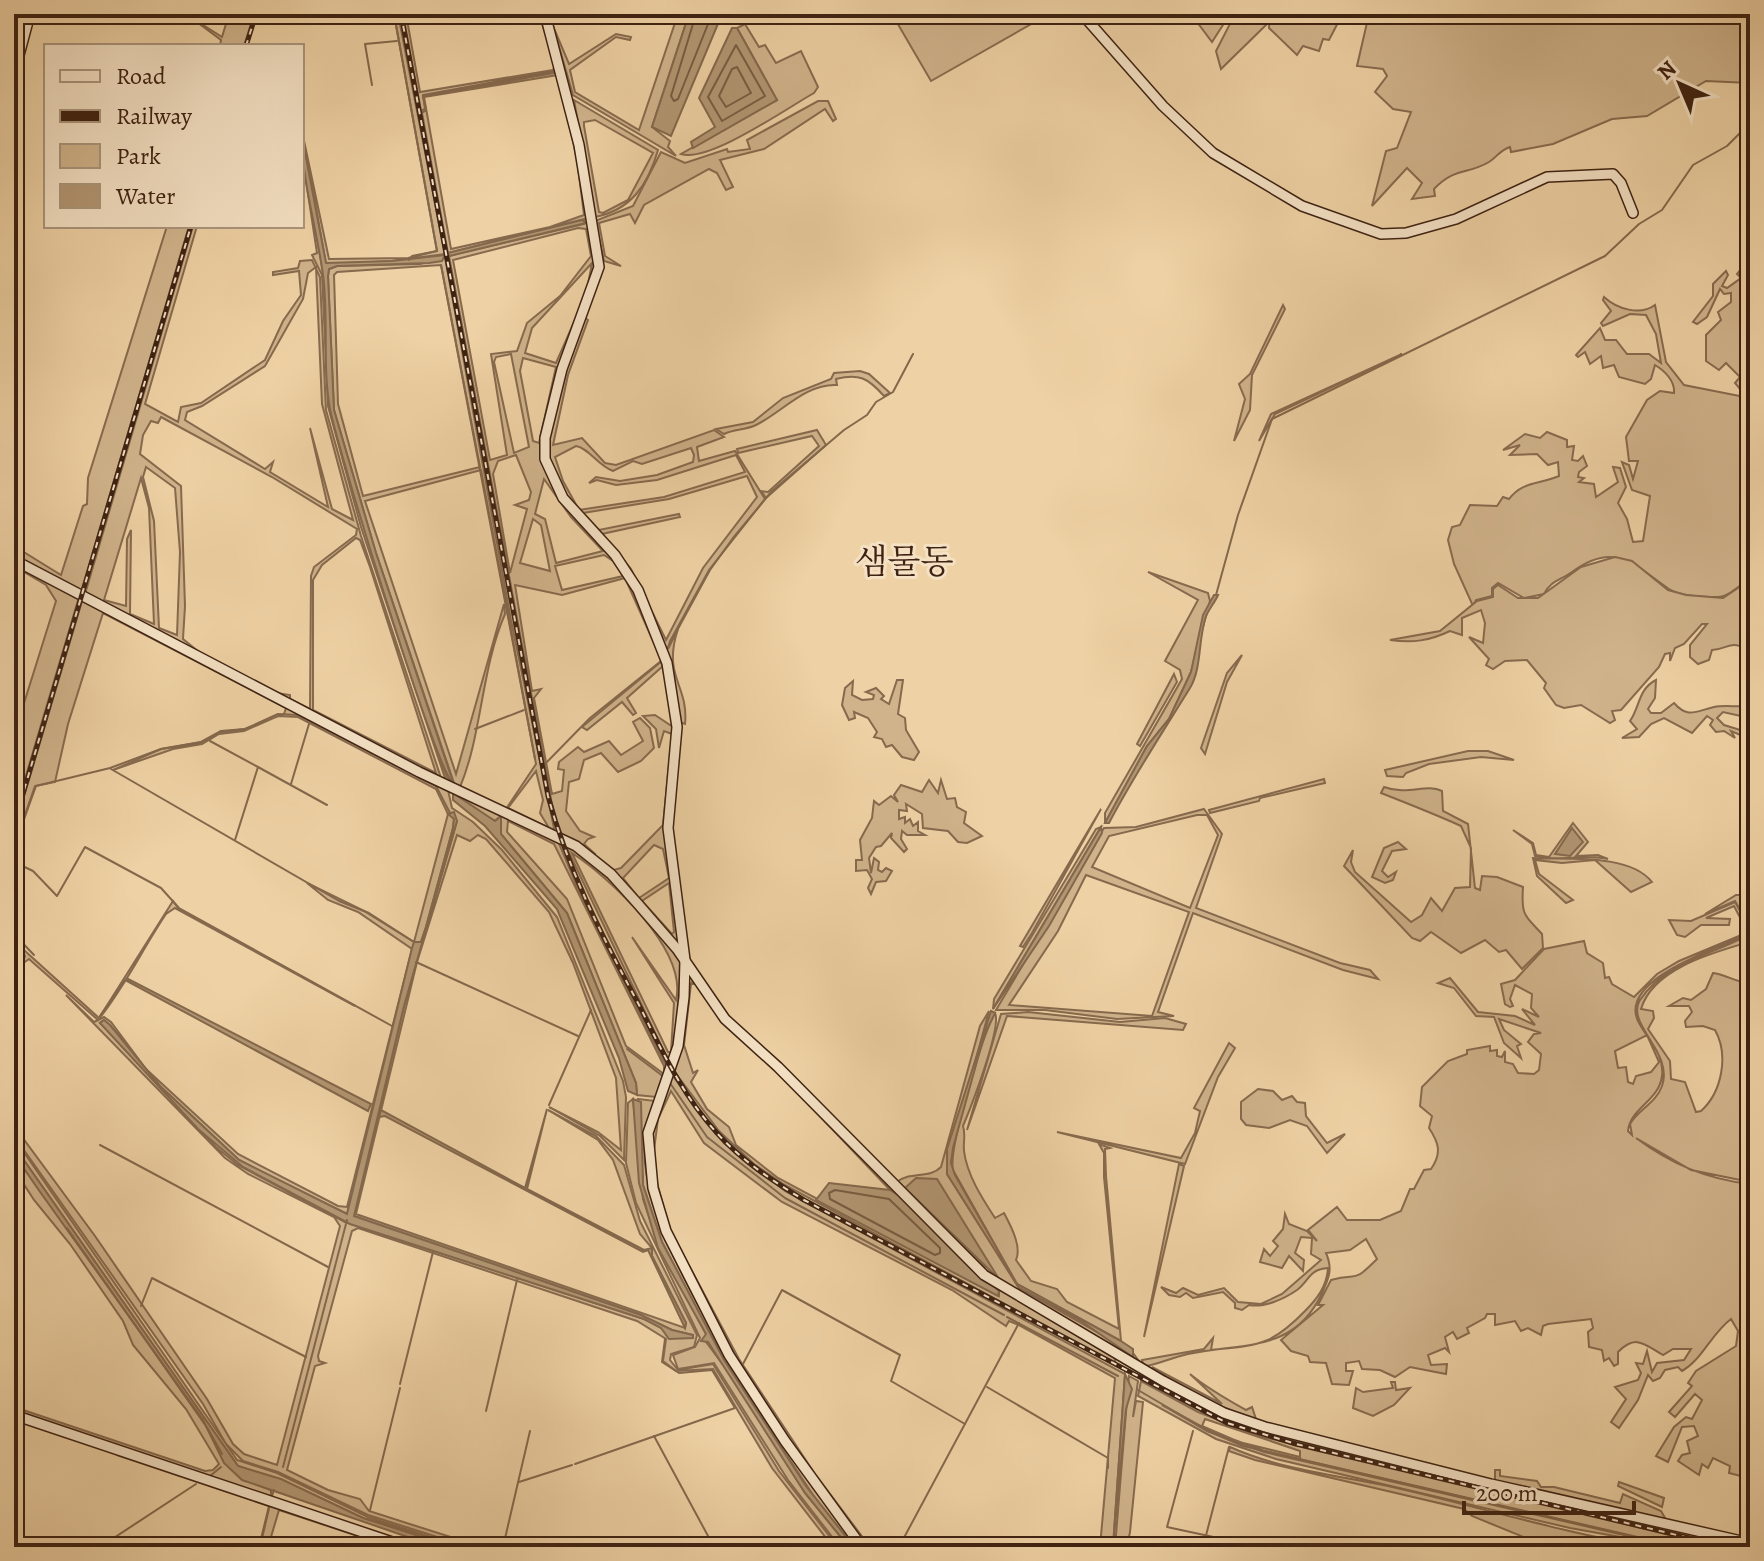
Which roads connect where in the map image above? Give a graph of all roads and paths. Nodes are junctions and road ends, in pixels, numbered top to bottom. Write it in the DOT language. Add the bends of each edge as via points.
graph roads {
  1 [pos="30,14"];
  2 [pos="545,14"];
  3 [pos="1082,14"];
  4 [pos="14,74"];
  5 [pos="1633,213"];
  6 [pos="14,560"];
  7 [pos="685,960"];
  8 [pos="14,1415"];
  9 [pos="1750,1543"];
  10 [pos="407,1547"];
  11 [pos="862,1547"];
  1 -- 4 [label="street"];
  2 -- 7 [label="street" via="579,145 599,267 562,369 545,459 563,498 625,567 667,663 677,727 668,828"];
  3 -- 5 [label="street" via="1208,149 1302,206 1392,236 1456,219 1547,177 1613,174"];
  6 -- 7 [label="street" via="419,772 576,846 611,874"];
  7 -- 9 [label="street" via="725,1019 984,1275 1207,1404 1265,1427"];
  7 -- 11 [label="street" via="678,1046 648,1133 653,1188 666,1231 729,1355"];
  8 -- 10 [label="street"];
}
